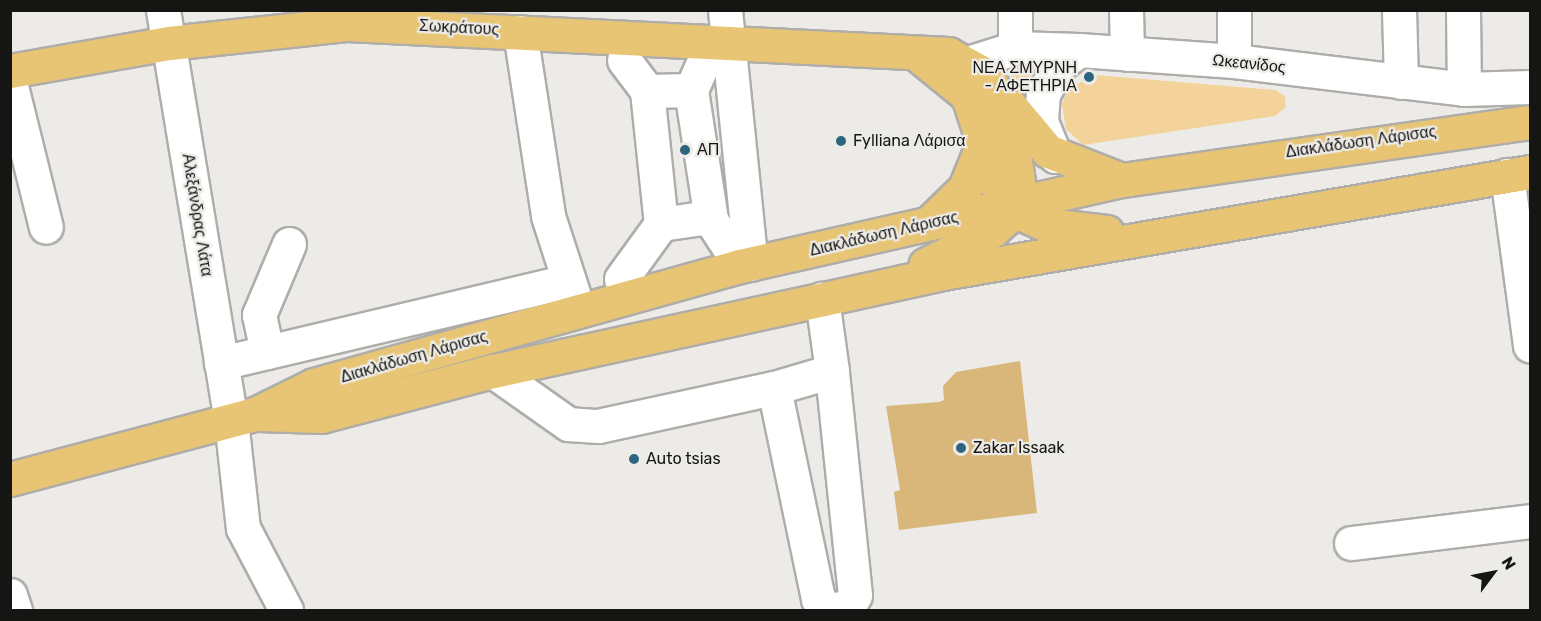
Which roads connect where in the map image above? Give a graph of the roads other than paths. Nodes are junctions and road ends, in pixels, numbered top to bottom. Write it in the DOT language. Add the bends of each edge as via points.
graph roads {
  1 [pos="163,10"];
  2 [pos="1015,10"];
  3 [pos="1126,10"];
  4 [pos="1234,10"];
  5 [pos="1399,10"];
  6 [pos="1463,10"];
  7 [pos="726,25"];
  8 [pos="519,32"];
  9 [pos="169,43"];
  10 [pos="1015,48"];
  11 [pos="911,49"];
  12 [pos="1079,50"];
  13 [pos="1127,54"];
  14 [pos="624,60"];
  15 [pos="1234,61"];
  16 [pos="968,63"];
  17 [pos="10,71"];
  18 [pos="10,82"];
  19 [pos="1401,82"];
  20 [pos="993,87"];
  21 [pos="1530,87"];
  22 [pos="1464,89"];
  23 [pos="647,91"];
  24 [pos="1530,122"];
  25 [pos="984,141"];
  26 [pos="1055,156"];
  27 [pos="1519,174"];
  28 [pos="1122,180"];
  29 [pos="1012,205"];
  30 [pos="661,224"];
  31 [pos="927,224"];
  32 [pos="1522,225"];
  33 [pos="46,227"];
  34 [pos="1140,235"];
  35 [pos="730,243"];
  36 [pos="290,244"];
  37 [pos="621,279"];
  38 [pos="887,285"];
  39 [pos="573,296"];
  40 [pos="822,299"];
  41 [pos="1530,345"];
  42 [pos="267,351"];
  43 [pos="221,363"];
  44 [pos="493,371"];
  45 [pos="832,371"];
  46 [pos="774,388"];
  47 [pos="243,417"];
  48 [pos="10,480"];
  49 [pos="1530,521"];
  50 [pos="1351,543"];
  51 [pos="10,595"];
  52 [pos="15,610"];
  53 [pos="286,610"];
  1 -- 9 [label="street, Αλεξάνδρας Λάτα"];
  2 -- 10 [label="street"];
  3 -- 13 [label="street"];
  4 -- 15 [label="street"];
  5 -- 19 [label="street"];
  6 -- 22 [label="street"];
  7 -- 8 [label="main road, Σωκράτους"];
  7 -- 11 [label="main road, Σωκράτους"];
  7 -- 35 [label="street"];
  8 -- 9 [label="main road, Σωκράτους" via="348,24"];
  8 -- 39 [label="street" via="548,216"];
  9 -- 17 [label="main road, Σωκράτους"];
  9 -- 43 [label="street, Αλεξάνδρας Λάτα"];
  10 -- 12 [label="street, Ωκεανίδος"];
  10 -- 16 [label="street, Ωκεανίδος"];
  11 -- 16 [label="main road, Σωκράτους"];
  11 -- 25 [label="main road" via="962,88"];
  12 -- 13 [label="street, Ωκεανίδος"];
  12 -- 26 [label="street" via="1059,64 1043,94 1041,121"];
  13 -- 15 [label="street, Ωκεανίδος"];
  14 -- 23 [label="street"];
  15 -- 19 [label="street, Ωκεανίδος"];
  16 -- 20 [label="main road"];
  18 -- 33 [label="street"];
  19 -- 22 [label="street, Ωκεανίδος"];
  20 -- 26 [label="main road"];
  20 -- 29 [label="main road" via="1017,166 1019,188"];
  21 -- 22 [label="street, Ωκεανίδος"];
  23 -- 30 [label="street"];
  23 -- 35 [label="street" via="697,77"];
  24 -- 28 [label="main road, Διακλάδωση Λάρισας"];
  25 -- 29 [label="main road" via="997,185"];
  25 -- 31 [label="main road" via="965,188"];
  26 -- 28 [label="main road"];
  27 -- 32 [label="street"];
  27 -- 34 [label="main road, Διακλάδωση Λάρισας"];
  28 -- 29 [label="main road, Διακλάδωση Λάρισας"];
  29 -- 31 [label="main road, Διακλάδωση Λάρισας"];
  29 -- 34 [label="main road" via="1047,225"];
  29 -- 38 [label="main road" via="993,230"];
  30 -- 35 [label="street"];
  30 -- 37 [label="street"];
  31 -- 35 [label="main road, Διακλάδωση Λάρισας"];
  32 -- 41 [label="street"];
  34 -- 38 [label="main road, Διακλάδωση Λάρισας"];
  35 -- 39 [label="main road, Διακλάδωση Λάρισας"];
  36 -- 42 [label="street" via="259,315"];
  38 -- 40 [label="main road, Διακλάδωση Λάρισας"];
  39 -- 42 [label="street" via="445,314"];
  39 -- 47 [label="main road, Διακλάδωση Λάρισας" via="314,385"];
  40 -- 44 [label="main road, Διακλάδωση Λάρισας"];
  40 -- 45 [label="street"];
  42 -- 43 [label="street"];
  43 -- 47 [label="street, Αλεξάνδρας Λάτα"];
  44 -- 46 [label="street" via="568,424 598,426"];
  44 -- 47 [label="main road, Διακλάδωση Λάρισας" via="321,416"];
  45 -- 46 [label="street"];
  45 -- 46 [label="street" via="855,595 848,607 828,610 818,598"];
  47 -- 48 [label="main road, Διακλάδωση Λάρισας"];
  47 -- 53 [label="street, Αλεξάνδρας Λάτα" via="243,528"];
  49 -- 50 [label="street"];
  51 -- 52 [label="street"];
}
